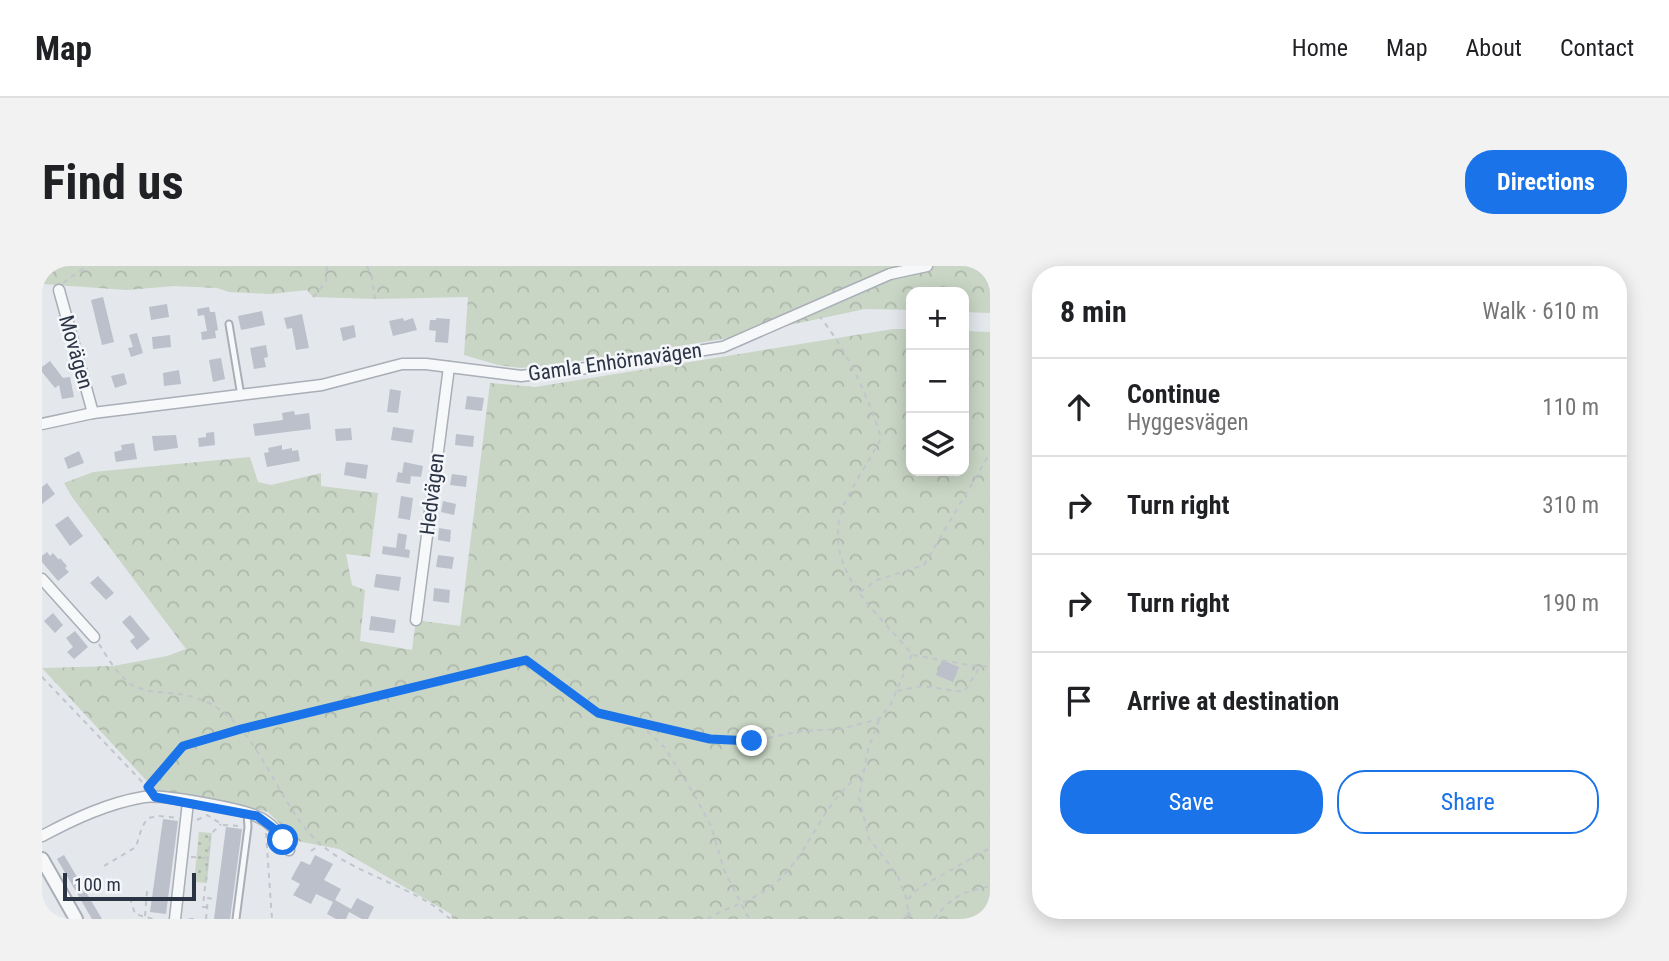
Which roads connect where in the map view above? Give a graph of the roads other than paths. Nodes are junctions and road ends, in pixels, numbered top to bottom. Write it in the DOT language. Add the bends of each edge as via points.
graph roads {
  1 [pos="927,266"];
  2 [pos="59,290"];
  3 [pos="229,324"];
  4 [pos="449,367"];
  5 [pos="240,396"];
  6 [pos="93,413"];
  7 [pos="42,424"];
  8 [pos="42,579"];
  9 [pos="416,620"];
  10 [pos="94,637"];
  11 [pos="188,802"];
  12 [pos="247,813"];
  13 [pos="42,836"];
  14 [pos="289,850"];
  15 [pos="42,859"];
  16 [pos="76,919"];
  17 [pos="175,919"];
  18 [pos="236,919"];
  1 -- 4 [label="street, Gamla Enhörnavägen" via="890,274 723,347 521,376"];
  2 -- 6 [label="street, Movägen"];
  3 -- 5 [label="lane"];
  4 -- 5 [label="street, Gamla Enhörnavägen" via="402,364 322,385"];
  4 -- 9 [label="street, Hedvägen"];
  5 -- 6 [label="street, Gamla Enhörnavägen"];
  6 -- 7 [label="street, Gamla Enhörnavägen"];
  8 -- 10 [label="street"];
  11 -- 12 [label="street"];
  11 -- 13 [label="street" via="148,796 129,800"];
  11 -- 17 [label="street"];
  12 -- 14 [label="street" via="277,831"];
  12 -- 18 [label="lane"];
  15 -- 16 [label="street"];
}
